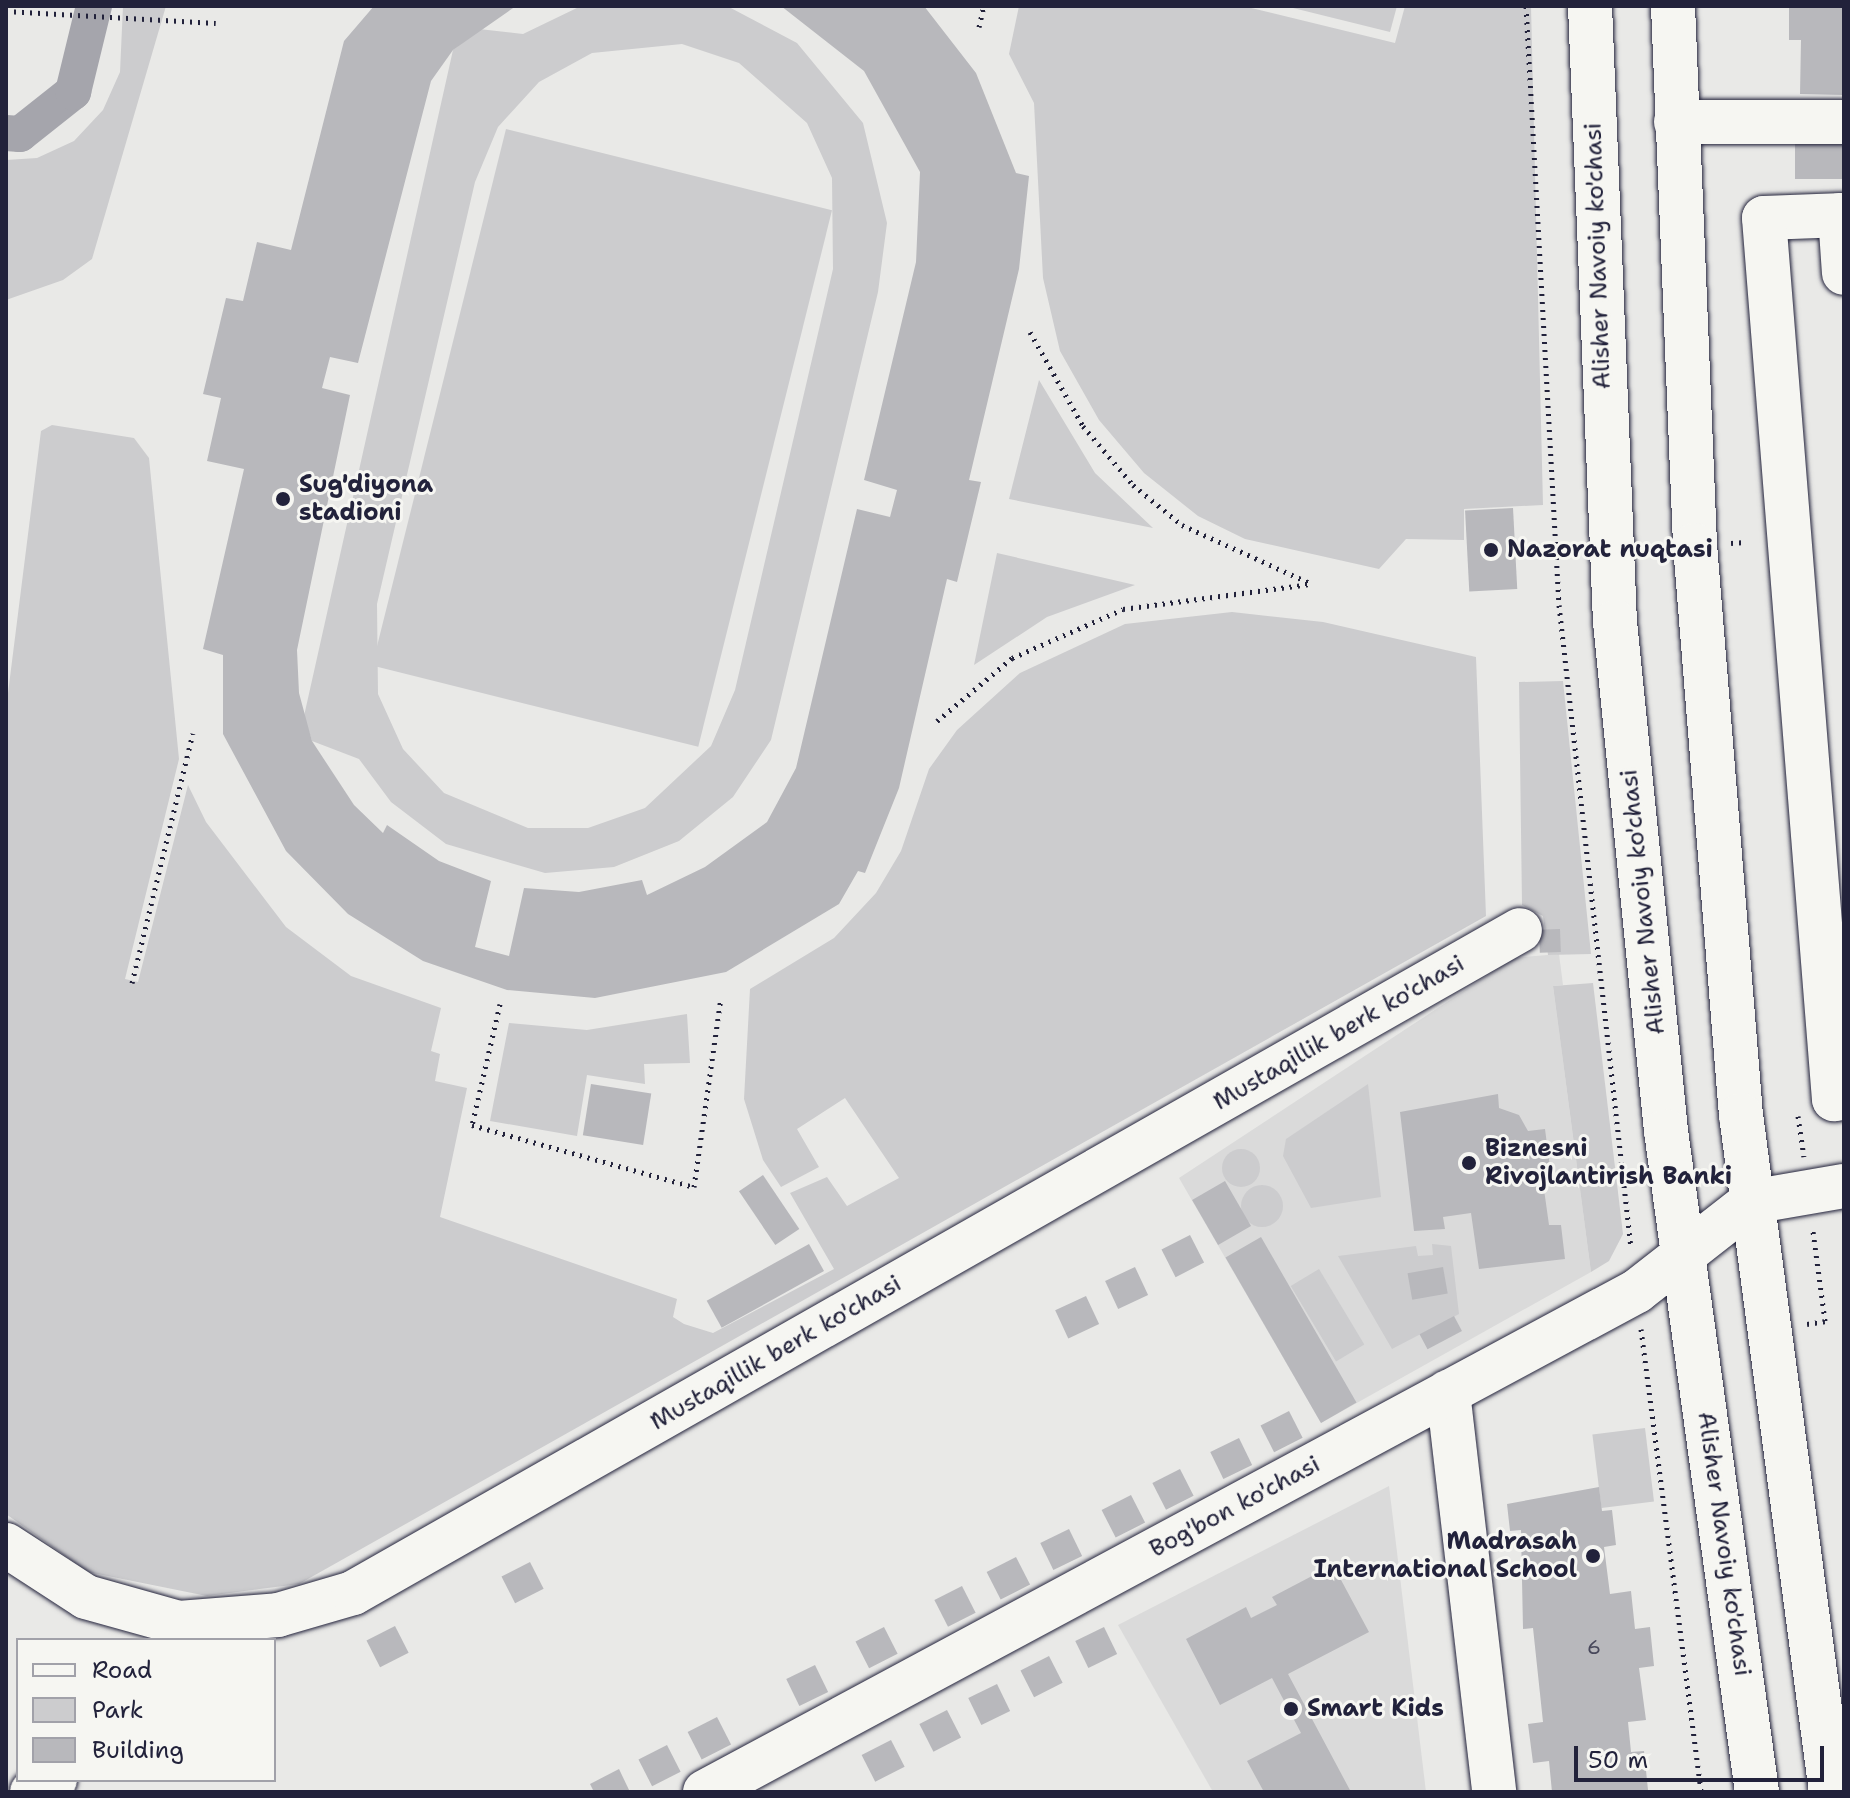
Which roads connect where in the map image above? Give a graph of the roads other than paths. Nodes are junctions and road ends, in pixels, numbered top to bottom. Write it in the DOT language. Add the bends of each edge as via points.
graph roads {
  1 [pos="1590,6"];
  2 [pos="1673,6"];
  3 [pos="1676,122"];
  4 [pos="1844,122"];
  5 [pos="1842,215"];
  6 [pos="1844,273"];
  7 [pos="1520,930"];
  8 [pos="1844,1098"];
  9 [pos="1844,1186"];
  10 [pos="1751,1202"];
  11 [pos="1684,1249"];
  12 [pos="1448,1392"];
  13 [pos="6,1545"];
  14 [pos="51,1782"];
  15 [pos="32,1792"];
  16 [pos="705,1792"];
  17 [pos="1494,1792"];
  18 [pos="1757,1792"];
  19 [pos="1831,1792"];
  1 -- 11 [label="main road, Alisher Navoiy ko'chasi" via="1608,548"];
  2 -- 3 [label="main road"];
  3 -- 4 [label="main road"];
  3 -- 10 [label="main road" via="1695,545"];
  5 -- 6 [label="main road"];
  5 -- 8 [label="main road" via="1764,218 1834,1099"];
  7 -- 13 [label="main road, Mustaqillik berk ko'chasi" via="353,1593 278,1615 179,1623 86,1597"];
  9 -- 10 [label="main road"];
  10 -- 11 [label="main road, Bog'bon ko'chasi"];
  10 -- 19 [label="main road"];
  11 -- 12 [label="main road, Bog'bon ko'chasi" via="1637,1291"];
  11 -- 18 [label="main road, Alisher Navoiy ko'chasi"];
  12 -- 16 [label="main road, Bog'bon ko'chasi"];
  12 -- 17 [label="main road"];
  14 -- 15 [label="main road"];
}
